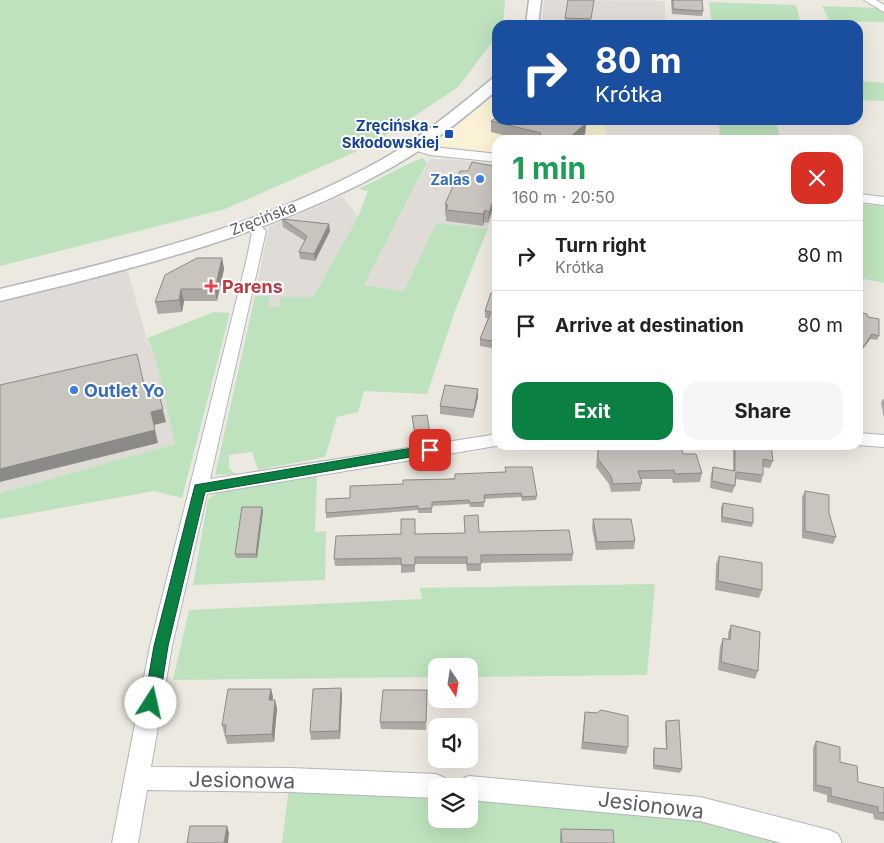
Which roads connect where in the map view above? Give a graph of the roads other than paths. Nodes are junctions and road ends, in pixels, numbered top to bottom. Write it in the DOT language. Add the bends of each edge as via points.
graph roads {
  1 [pos="535,0"];
  2 [pos="869,0"];
  3 [pos="884,9"];
  4 [pos="533,20"];
  5 [pos="492,86"];
  6 [pos="415,146"];
  7 [pos="492,157"];
  8 [pos="863,198"];
  9 [pos="884,201"];
  10 [pos="251,224"];
  11 [pos="0,296"];
  12 [pos="863,439"];
  13 [pos="492,441"];
  14 [pos="884,441"];
  15 [pos="200,488"];
  16 [pos="137,778"];
  17 [pos="428,786"];
  18 [pos="478,789"];
  19 [pos="125,843"];
  20 [pos="829,843"];
  1 -- 4 [label="street"];
  2 -- 3 [label="street"];
  5 -- 6 [label="street, Zręcińska" via="459,116"];
  6 -- 7 [label="street" via="430,151"];
  6 -- 10 [label="street, Zręcińska" via="335,189"];
  8 -- 9 [label="street"];
  10 -- 11 [label="street, Zręcińska" via="126,265"];
  10 -- 15 [label="street" via="259,231 254,258"];
  12 -- 14 [label="street"];
  13 -- 15 [label="street"];
  15 -- 16 [label="street" via="161,646"];
  16 -- 17 [label="street, Jesionowa"];
  16 -- 19 [label="street"];
  18 -- 20 [label="street, Jesionowa" via="700,809"];
}
